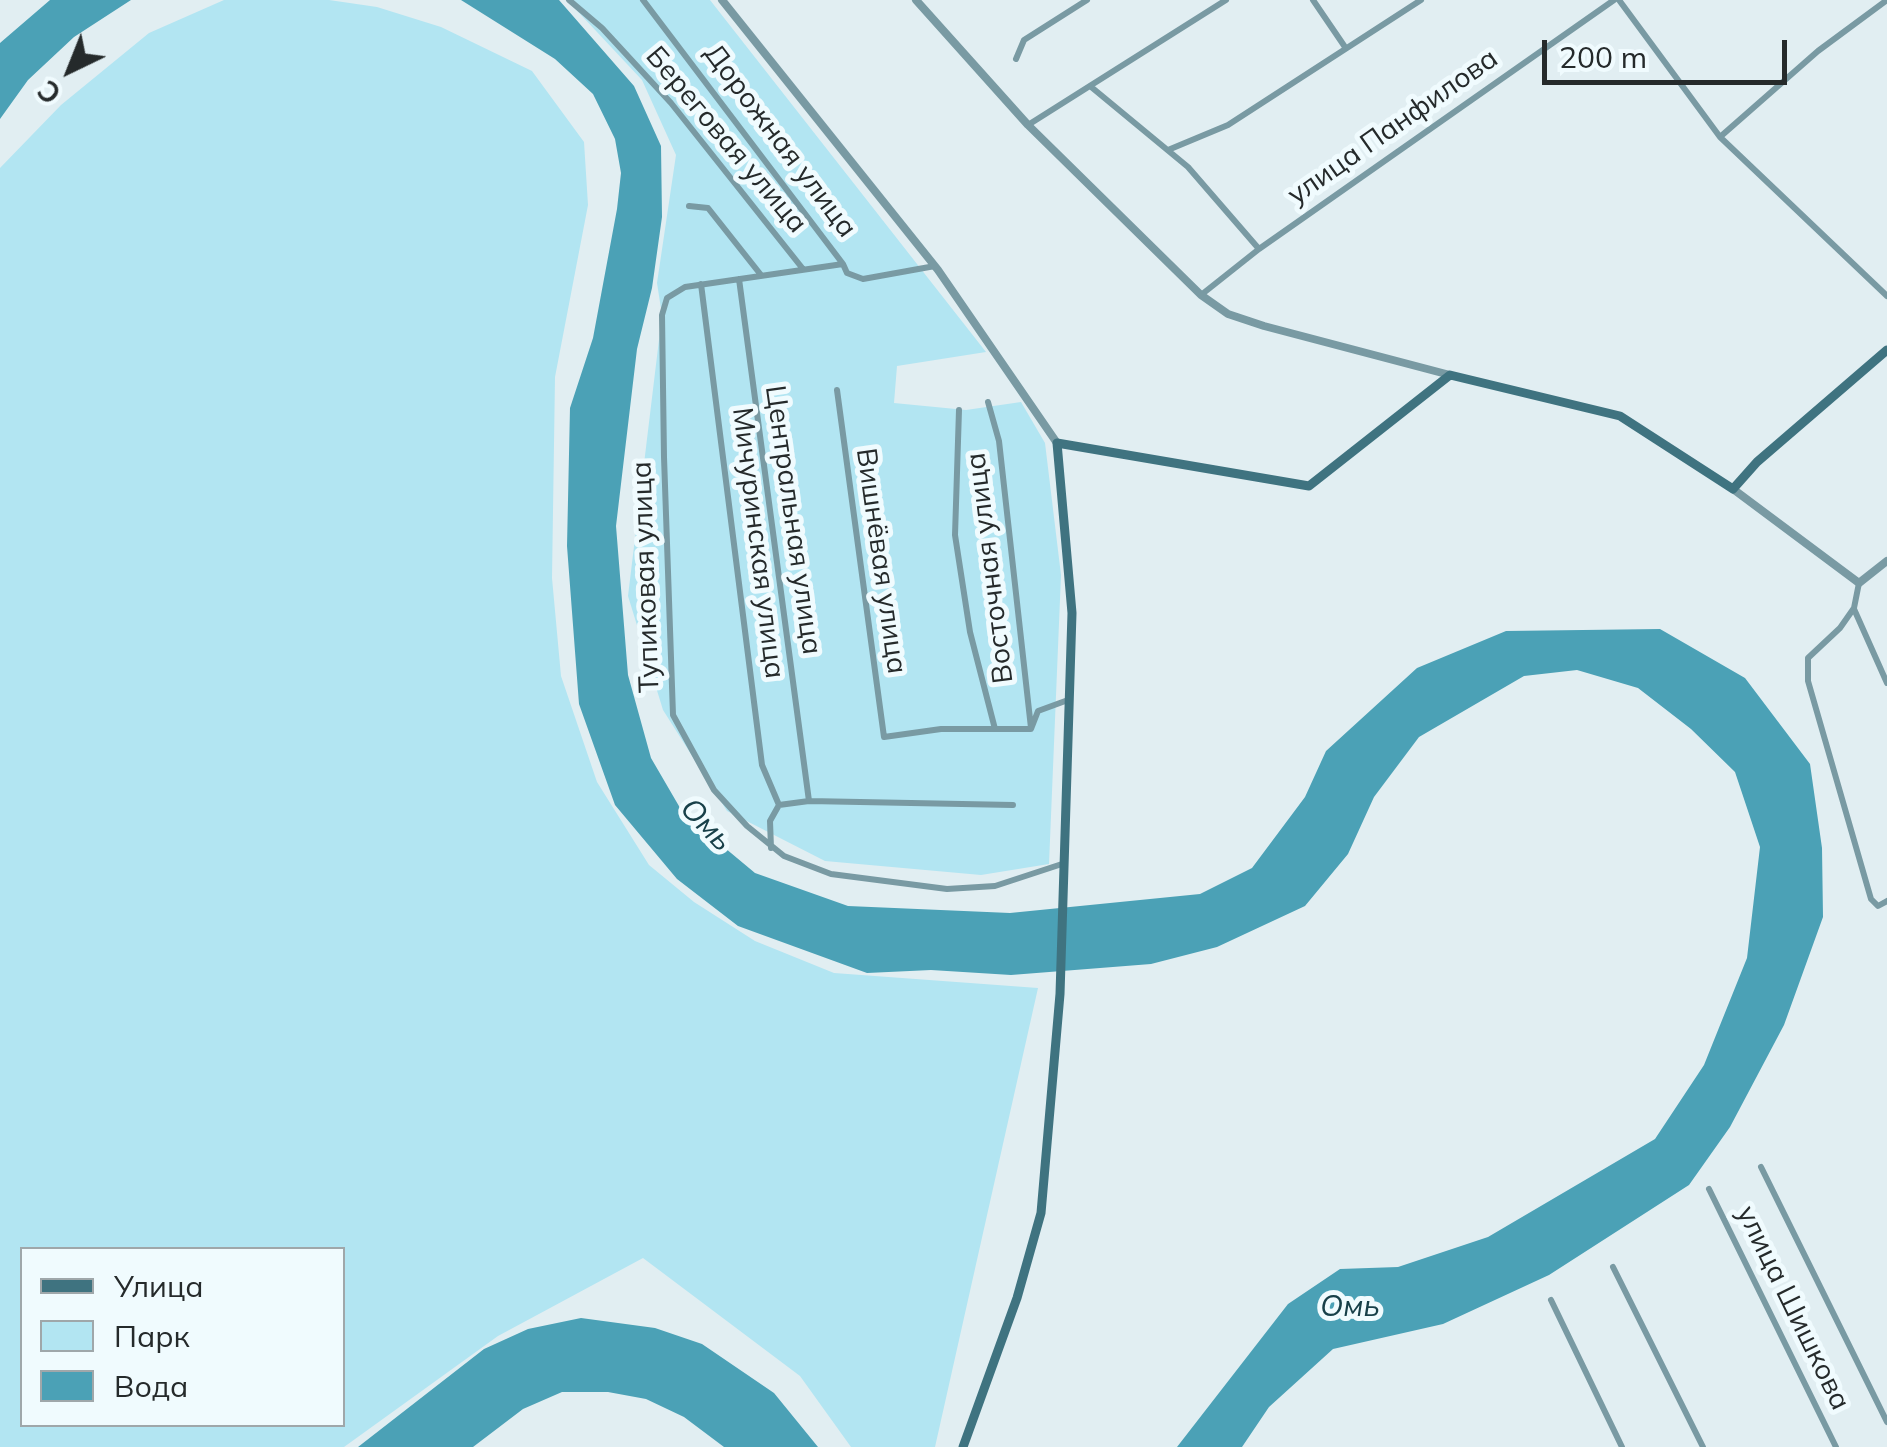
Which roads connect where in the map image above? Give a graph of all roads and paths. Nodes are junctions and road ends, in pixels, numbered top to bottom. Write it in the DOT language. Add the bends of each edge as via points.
graph roads {
  1 [pos="569,0"];
  2 [pos="643,0"];
  3 [pos="722,0"];
  4 [pos="916,0"];
  5 [pos="1087,0"];
  6 [pos="1226,0"];
  7 [pos="1313,0"];
  8 [pos="1421,0"];
  9 [pos="1617,0"];
  10 [pos="1887,0"];
  11 [pos="1344,48"];
  12 [pos="1016,59"];
  13 [pos="1090,86"];
  14 [pos="1028,125"];
  15 [pos="1720,137"];
  16 [pos="1168,150"];
  17 [pos="690,206"];
  18 [pos="1259,248"];
  19 [pos="843,264"];
  20 [pos="935,266"];
  21 [pos="804,270"];
  22 [pos="761,276"];
  23 [pos="739,279"];
  24 [pos="700,284"];
  25 [pos="1201,296"];
  26 [pos="1887,296"];
  27 [pos="1887,350"];
  28 [pos="1450,374"];
  29 [pos="836,390"];
  30 [pos="988,402"];
  31 [pos="959,410"];
  32 [pos="1057,443"];
  33 [pos="1733,489"];
  34 [pos="1887,561"];
  35 [pos="1859,583"];
  36 [pos="1854,608"];
  37 [pos="1887,683"];
  38 [pos="1070,700"];
  39 [pos="994,729"];
  40 [pos="1031,729"];
  41 [pos="808,800"];
  42 [pos="1013,804"];
  43 [pos="780,805"];
  44 [pos="771,848"];
  45 [pos="1065,866"];
  46 [pos="1887,901"];
  47 [pos="1761,1167"];
  48 [pos="1709,1189"];
  49 [pos="1613,1267"];
  50 [pos="1551,1300"];
  51 [pos="1887,1422"];
  52 [pos="962,1447"];
  53 [pos="1622,1447"];
  54 [pos="1704,1447"];
  55 [pos="1836,1447"];
  1 -- 21 [label="street, Береговая улица" via="671,103"];
  2 -- 19 [label="street, Дорожная улица"];
  3 -- 20 [label="street"];
  4 -- 14 [label="street"];
  5 -- 12 [label="street" via="1024,40"];
  6 -- 13 [label="street"];
  7 -- 11 [label="street"];
  8 -- 11 [label="street"];
  9 -- 15 [label="street"];
  9 -- 18 [label="street, улица Панфилова"];
  10 -- 15 [label="street"];
  11 -- 16 [label="street" via="1228,126"];
  13 -- 14 [label="street"];
  13 -- 16 [label="street"];
  14 -- 25 [label="street"];
  15 -- 26 [label="street"];
  16 -- 18 [label="street"];
  17 -- 22 [label="street" via="708,208"];
  18 -- 25 [label="street, улица Панфилова"];
  19 -- 20 [label="street" via="863,279"];
  19 -- 21 [label="street"];
  20 -- 32 [label="street"];
  21 -- 22 [label="street"];
  22 -- 23 [label="street"];
  23 -- 24 [label="street"];
  23 -- 41 [label="street, Центральная улица"];
  24 -- 43 [label="street, Мичуринская улица" via="762,765"];
  24 -- 44 [label="street, Тупиковая улица" via="667,298 662,315 673,715 714,790"];
  25 -- 28 [label="street" via="1264,326"];
  27 -- 33 [label="main road"];
  28 -- 32 [label="main road" via="1309,486"];
  28 -- 33 [label="main road" via="1620,416"];
  29 -- 39 [label="street, Вишнёвая улица" via="884,738"];
  30 -- 40 [label="street, Восточная улица" via="999,441"];
  31 -- 39 [label="street" via="955,536"];
  32 -- 38 [label="main road" via="1072,613"];
  33 -- 35 [label="street"];
  34 -- 35 [label="street"];
  35 -- 36 [label="street"];
  36 -- 37 [label="street"];
  36 -- 46 [label="street" via="1808,658 1808,681 1871,899 1878,906"];
  38 -- 40 [label="street" via="1038,712"];
  38 -- 45 [label="main road"];
  39 -- 40 [label="street"];
  41 -- 42 [label="street"];
  41 -- 43 [label="street"];
  43 -- 44 [label="street" via="770,821"];
  44 -- 45 [label="street, Тупиковая улица" via="831,874 946,889 995,886"];
  45 -- 52 [label="main road" via="1041,1213"];
  47 -- 51 [label="street"];
  48 -- 55 [label="street, улица Шишкова"];
  49 -- 54 [label="street"];
  50 -- 53 [label="street"];
}
